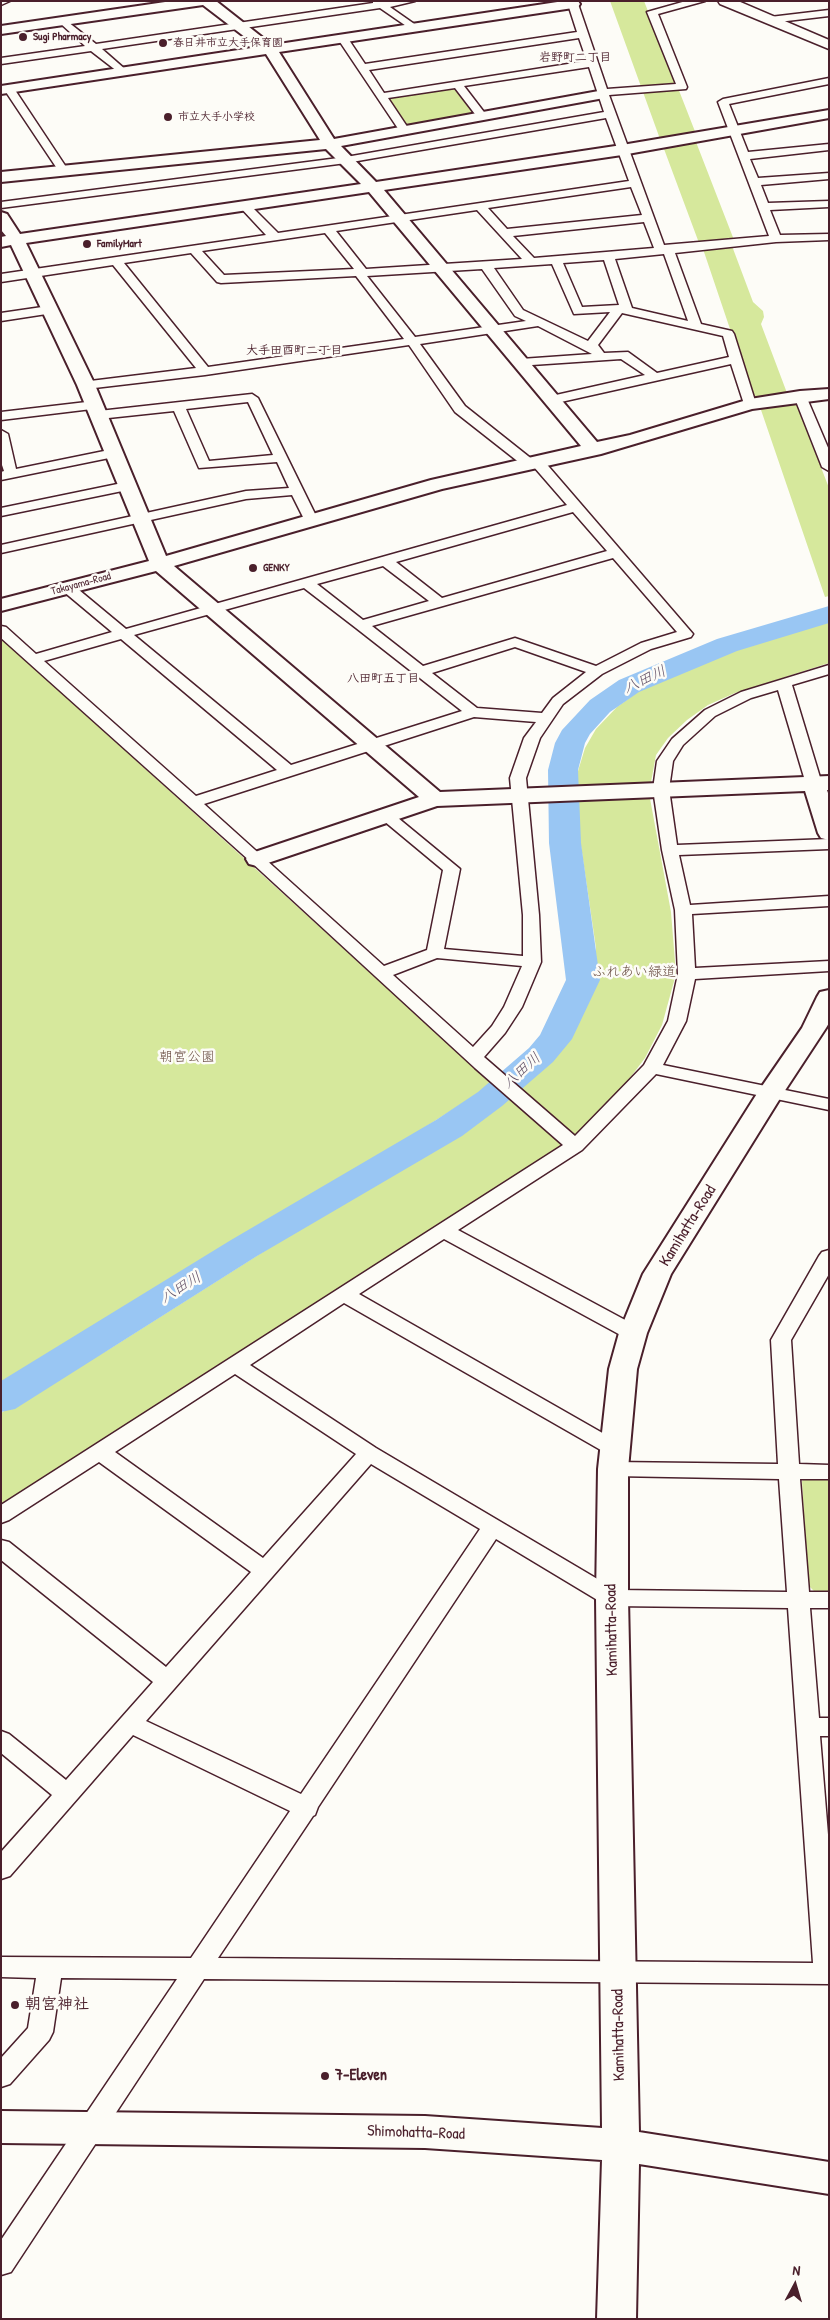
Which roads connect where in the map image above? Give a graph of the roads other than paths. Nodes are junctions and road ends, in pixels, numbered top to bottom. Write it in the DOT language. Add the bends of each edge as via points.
graph roads {
  1 [pos="202,1"];
  2 [pos="207,1"];
  3 [pos="410,1"];
  4 [pos="700,1"];
  5 [pos="725,1"];
  6 [pos="379,3"];
  7 [pos="573,3"];
  8 [pos="829,13"];
  9 [pos="770,20"];
  10 [pos="62,21"];
  11 [pos="240,27"];
  12 [pos="415,28"];
  13 [pos="1,30"];
  14 [pos="583,34"];
  15 [pos="343,39"];
  16 [pos="829,45"];
  17 [pos="93,47"];
  18 [pos="270,50"];
  19 [pos="1,61"];
  20 [pos="594,63"];
  21 [pos="362,68"];
  22 [pos="122,72"];
  23 [pos="829,81"];
  24 [pos="458,85"];
  25 [pos="5,89"];
  26 [pos="604,93"];
  27 [pos="382,96"];
  28 [pos="610,114"];
  29 [pos="829,114"];
  30 [pos="482,116"];
  31 [pos="404,131"];
  32 [pos="734,131"];
  33 [pos="330,144"];
  34 [pos="829,147"];
  35 [pos="622,150"];
  36 [pos="744,156"];
  37 [pos="346,160"];
  38 [pos="63,170"];
  39 [pos="829,176"];
  40 [pos="1,177"];
  41 [pos="754,182"];
  42 [pos="635,183"];
  43 [pos="373,187"];
  44 [pos="829,204"];
  45 [pos="1,205"];
  46 [pos="245,206"];
  47 [pos="480,206"];
  48 [pos="764,207"];
  49 [pos="1,217"];
  50 [pos="398,218"];
  51 [pos="649,218"];
  52 [pos="328,229"];
  53 [pos="504,233"];
  54 [pos="275,237"];
  55 [pos="829,237"];
  56 [pos="776,239"];
  57 [pos="8,241"];
  58 [pos="194,249"];
  59 [pos="664,249"];
  60 [pos="608,256"];
  61 [pos="556,260"];
  62 [pos="116,261"];
  63 [pos="531,262"];
  64 [pos="486,266"];
  65 [pos="441,269"];
  66 [pos="32,273"];
  67 [pos="359,273"];
  68 [pos="1,278"];
  69 [pos="49,310"];
  70 [pos="623,310"];
  71 [pos="1,316"];
  72 [pos="537,323"];
  73 [pos="696,326"];
  74 [pos="492,329"];
  75 [pos="411,340"];
  76 [pos="590,347"];
  77 [pos="601,357"];
  78 [pos="735,359"];
  79 [pos="521,362"];
  80 [pos="205,372"];
  81 [pos="654,376"];
  82 [pos="86,385"];
  83 [pos="829,394"];
  84 [pos="800,396"];
  85 [pos="552,400"];
  86 [pos="750,404"];
  87 [pos="178,406"];
  88 [pos="97,410"];
  89 [pos="1,416"];
  90 [pos="1,434"];
  91 [pos="594,450"];
  92 [pos="114,453"];
  93 [pos="281,458"];
  94 [pos="534,464"];
  95 [pos="829,467"];
  96 [pos="6,475"];
  97 [pos="127,486"];
  98 [pos="297,491"];
  99 [pos="577,507"];
  100 [pos="1,512"];
  101 [pos="141,519"];
  102 [pos="311,520"];
  103 [pos="1,549"];
  104 [pos="618,553"];
  105 [pos="386,561"];
  106 [pos="160,564"];
  107 [pos="307,582"];
  108 [pos="68,588"];
  109 [pos="440,603"];
  110 [pos="1,605"];
  111 [pos="212,608"];
  112 [pos="361,625"];
  113 [pos="1,630"];
  114 [pos="125,633"];
  115 [pos="33,659"];
  116 [pos="829,669"];
  117 [pos="421,671"];
  118 [pos="597,671"];
  119 [pos="784,683"];
  120 [pos="473,712"];
  121 [pos="546,718"];
  122 [pos="372,743"];
  123 [pos="288,771"];
  124 [pos="821,783"];
  125 [pos="661,789"];
  126 [pos="593,792"];
  127 [pos="519,795"];
  128 [pos="435,798"];
  129 [pos="193,802"];
  130 [pos="386,816"];
  131 [pos="829,833"];
  132 [pos="829,844"];
  133 [pos="670,850"];
  134 [pos="257,859"];
  135 [pos="829,901"];
  136 [pos="683,910"];
  137 [pos="435,953"];
  138 [pos="532,962"];
  139 [pos="829,966"];
  140 [pos="382,973"];
  141 [pos="687,974"];
  142 [pos="829,997"];
  143 [pos="480,1063"];
  144 [pos="652,1068"];
  145 [pos="771,1092"];
  146 [pos="829,1105"];
  147 [pos="575,1146"];
  148 [pos="445,1230"];
  149 [pos="827,1266"];
  150 [pos="345,1296"];
  151 [pos="633,1333"];
  152 [pos="236,1365"];
  153 [pos="100,1452"];
  154 [pos="370,1453"];
  155 [pos="613,1458"];
  156 [pos="789,1472"];
  157 [pos="829,1472"];
  158 [pos="1,1515"];
  159 [pos="493,1526"];
  160 [pos="1,1548"];
  161 [pos="265,1571"];
  162 [pos="612,1598"];
  163 [pos="798,1600"];
  164 [pos="829,1600"];
  165 [pos="168,1681"];
  166 [pos="130,1723"];
  167 [pos="819,1727"];
  168 [pos="1,1740"];
  169 [pos="67,1794"];
  170 [pos="307,1808"];
  171 [pos="1,1869"];
  172 [pos="1,1967"];
  173 [pos="50,1968"];
  174 [pos="198,1969"];
  175 [pos="617,1972"];
  176 [pos="827,1973"];
  177 [pos="1,2076"];
  178 [pos="1,2127"];
  179 [pos="91,2129"];
  180 [pos="622,2145"];
  181 [pos="829,2178"];
  182 [pos="1,2263"];
  183 [pos="616,2319"];
  1 -- 10 [label="street"];
  2 -- 11 [label="street"];
  3 -- 6 [label="street"];
  4 -- 26 [label="street" via="652,12 682,87"];
  5 -- 9 [label="main road"];
  6 -- 11 [label="street"];
  6 -- 12 [label="street"];
  7 -- 12 [label="street"];
  7 -- 14 [label="street"];
  8 -- 9 [label="street"];
  9 -- 16 [label="main road"];
  10 -- 13 [label="street"];
  10 -- 17 [label="street"];
  11 -- 17 [label="street"];
  11 -- 18 [label="street"];
  12 -- 15 [label="street"];
  14 -- 20 [label="street"];
  14 -- 21 [label="street"];
  15 -- 18 [label="street"];
  15 -- 21 [label="street"];
  17 -- 19 [label="street"];
  17 -- 22 [label="street"];
  18 -- 22 [label="street"];
  18 -- 33 [label="street"];
  20 -- 24 [label="street"];
  20 -- 26 [label="street"];
  21 -- 27 [label="street"];
  22 -- 25 [label="street"];
  23 -- 32 [label="street" via="723,102"];
  24 -- 27 [label="street"];
  24 -- 30 [label="street"];
  25 -- 38 [label="street"];
  26 -- 28 [label="street"];
  26 -- 30 [label="street"];
  27 -- 31 [label="street"];
  28 -- 35 [label="street"];
  28 -- 37 [label="street"];
  29 -- 32 [label="street"];
  30 -- 31 [label="street"];
  31 -- 33 [label="street"];
  32 -- 35 [label="street"];
  32 -- 36 [label="street"];
  33 -- 37 [label="street"];
  33 -- 38 [label="street"];
  34 -- 36 [label="street"];
  35 -- 42 [label="street"];
  35 -- 43 [label="street"];
  36 -- 41 [label="street"];
  37 -- 43 [label="street"];
  37 -- 45 [label="street"];
  38 -- 40 [label="street"];
  39 -- 41 [label="street"];
  41 -- 48 [label="street"];
  42 -- 47 [label="street"];
  42 -- 51 [label="street"];
  43 -- 46 [label="street"];
  43 -- 50 [label="street"];
  44 -- 48 [label="street"];
  46 -- 54 [label="street"];
  46 -- 57 [label="street"];
  47 -- 50 [label="street"];
  47 -- 53 [label="street"];
  48 -- 56 [label="street"];
  49 -- 57 [label="street"];
  50 -- 52 [label="street"];
  50 -- 65 [label="street"];
  51 -- 53 [label="street"];
  51 -- 59 [label="street"];
  52 -- 54 [label="street"];
  52 -- 67 [label="street" via="360,268"];
  53 -- 63 [label="street"];
  54 -- 58 [label="street"];
  55 -- 56 [label="street"];
  56 -- 59 [label="street"];
  57 -- 66 [label="street"];
  58 -- 62 [label="street"];
  58 -- 67 [label="street" via="220,279"];
  59 -- 60 [label="street"];
  59 -- 73 [label="street"];
  60 -- 61 [label="street"];
  60 -- 70 [label="street"];
  61 -- 63 [label="street"];
  61 -- 70 [label="street" via="578,311"];
  62 -- 66 [label="street"];
  62 -- 80 [label="street"];
  63 -- 64 [label="street"];
  64 -- 65 [label="street"];
  64 -- 72 [label="street" via="519,312"];
  65 -- 67 [label="street"];
  65 -- 74 [label="street"];
  66 -- 68 [label="street"];
  66 -- 69 [label="street"];
  67 -- 75 [label="street"];
  69 -- 71 [label="street"];
  69 -- 82 [label="street"];
  70 -- 73 [label="street"];
  70 -- 76 [label="street"];
  72 -- 74 [label="street"];
  72 -- 76 [label="street"];
  73 -- 78 [label="street" via="728,334"];
  74 -- 75 [label="street"];
  74 -- 79 [label="street"];
  75 -- 80 [label="street"];
  75 -- 94 [label="street" via="460,409"];
  76 -- 77 [label="street"];
  77 -- 79 [label="street"];
  77 -- 81 [label="street" via="624,356"];
  78 -- 81 [label="street"];
  78 -- 86 [label="street"];
  79 -- 85 [label="street"];
  80 -- 82 [label="street"];
  81 -- 85 [label="street"];
  82 -- 88 [label="street"];
  83 -- 84 [label="street, Takayama-Road"];
  84 -- 86 [label="street, Takayama-Road"];
  84 -- 95 [label="street"];
  85 -- 91 [label="street"];
  86 -- 91 [label="street, Takayama-Road"];
  87 -- 88 [label="street"];
  87 -- 93 [label="street" via="252,398"];
  87 -- 93 [label="street" via="204,465"];
  88 -- 89 [label="street"];
  88 -- 92 [label="street"];
  90 -- 96 [label="street"];
  91 -- 94 [label="street, Takayama-Road"];
  92 -- 96 [label="street"];
  92 -- 97 [label="street"];
  93 -- 98 [label="street"];
  94 -- 99 [label="street"];
  94 -- 102 [label="street, Takayama-Road" via="438,484"];
  97 -- 100 [label="street"];
  97 -- 101 [label="street"];
  98 -- 101 [label="street" via="246,495"];
  98 -- 102 [label="street"];
  99 -- 104 [label="street"];
  99 -- 105 [label="street"];
  101 -- 103 [label="street"];
  101 -- 106 [label="street"];
  102 -- 106 [label="street, Takayama-Road"];
  104 -- 109 [label="street"];
  104 -- 118 [label="street" via="686,634 646,646"];
  105 -- 107 [label="street"];
  105 -- 109 [label="street"];
  106 -- 108 [label="street, Takayama-Road"];
  106 -- 111 [label="street"];
  107 -- 111 [label="street"];
  107 -- 112 [label="street"];
  108 -- 110 [label="street, Takayama-Road"];
  108 -- 114 [label="street"];
  109 -- 112 [label="street"];
  111 -- 114 [label="street"];
  111 -- 122 [label="street"];
  112 -- 117 [label="street"];
  113 -- 115 [label="street"];
  114 -- 115 [label="street"];
  114 -- 123 [label="street"];
  115 -- 129 [label="street"];
  116 -- 119 [label="street"];
  117 -- 118 [label="street" via="515,642"];
  117 -- 120 [label="street"];
  118 -- 121 [label="street" via="558,700"];
  119 -- 124 [label="street"];
  119 -- 125 [label="street" via="710,713 691,728 665,761"];
  120 -- 121 [label="street"];
  120 -- 122 [label="street"];
  121 -- 127 [label="street" via="532,738 523,760 518,778"];
  122 -- 123 [label="street"];
  122 -- 128 [label="street"];
  123 -- 129 [label="street"];
  124 -- 125 [label="street"];
  124 -- 131 [label="street"];
  125 -- 126 [label="street"];
  125 -- 133 [label="street"];
  126 -- 127 [label="street"];
  127 -- 128 [label="street"];
  127 -- 138 [label="street" via="531,915"];
  128 -- 130 [label="street"];
  129 -- 134 [label="street"];
  130 -- 134 [label="street"];
  130 -- 137 [label="street" via="452,869"];
  132 -- 133 [label="street"];
  133 -- 136 [label="street"];
  134 -- 140 [label="street"];
  135 -- 136 [label="street"];
  136 -- 141 [label="street"];
  137 -- 138 [label="street"];
  137 -- 140 [label="street"];
  138 -- 143 [label="street" via="513,1007"];
  139 -- 141 [label="street"];
  140 -- 143 [label="street"];
  141 -- 144 [label="street" via="677,1021"];
  142 -- 145 [label="street, Kamihatta-Road" via="814,1028"];
  143 -- 147 [label="street"];
  144 -- 145 [label="street"];
  144 -- 147 [label="street"];
  145 -- 146 [label="street"];
  145 -- 151 [label="street, Kamihatta-Road" via="658,1274"];
  147 -- 148 [label="street"];
  148 -- 150 [label="street"];
  148 -- 151 [label="street"];
  149 -- 156 [label="street" via="782,1340"];
  150 -- 152 [label="street"];
  150 -- 155 [label="street"];
  151 -- 155 [label="street, Kamihatta-Road" via="623,1369"];
  152 -- 153 [label="street"];
  152 -- 154 [label="street"];
  153 -- 158 [label="street"];
  153 -- 161 [label="street"];
  154 -- 159 [label="street"];
  154 -- 161 [label="street"];
  155 -- 156 [label="street"];
  155 -- 162 [label="street, Kamihatta-Road"];
  156 -- 157 [label="street"];
  156 -- 163 [label="street"];
  159 -- 162 [label="street"];
  159 -- 170 [label="street"];
  160 -- 165 [label="street"];
  161 -- 165 [label="street"];
  162 -- 163 [label="street"];
  162 -- 175 [label="street, Kamihatta-Road"];
  163 -- 164 [label="street"];
  163 -- 167 [label="street"];
  165 -- 166 [label="street"];
  166 -- 169 [label="street"];
  166 -- 170 [label="street"];
  167 -- 176 [label="street"];
  168 -- 169 [label="street"];
  169 -- 171 [label="street"];
  170 -- 174 [label="street"];
  172 -- 173 [label="street"];
  173 -- 174 [label="street"];
  173 -- 177 [label="street" via="40,2032"];
  174 -- 175 [label="street"];
  174 -- 179 [label="street"];
  175 -- 176 [label="street"];
  175 -- 180 [label="street, Kamihatta-Road"];
  178 -- 179 [label="street, Shimohatta-Road"];
  179 -- 180 [label="street, Shimohatta-Road" via="425,2132"];
  179 -- 182 [label="street"];
  180 -- 181 [label="street, Shimohatta-Road"];
  180 -- 183 [label="street, Kamihatta-Road"];
}
